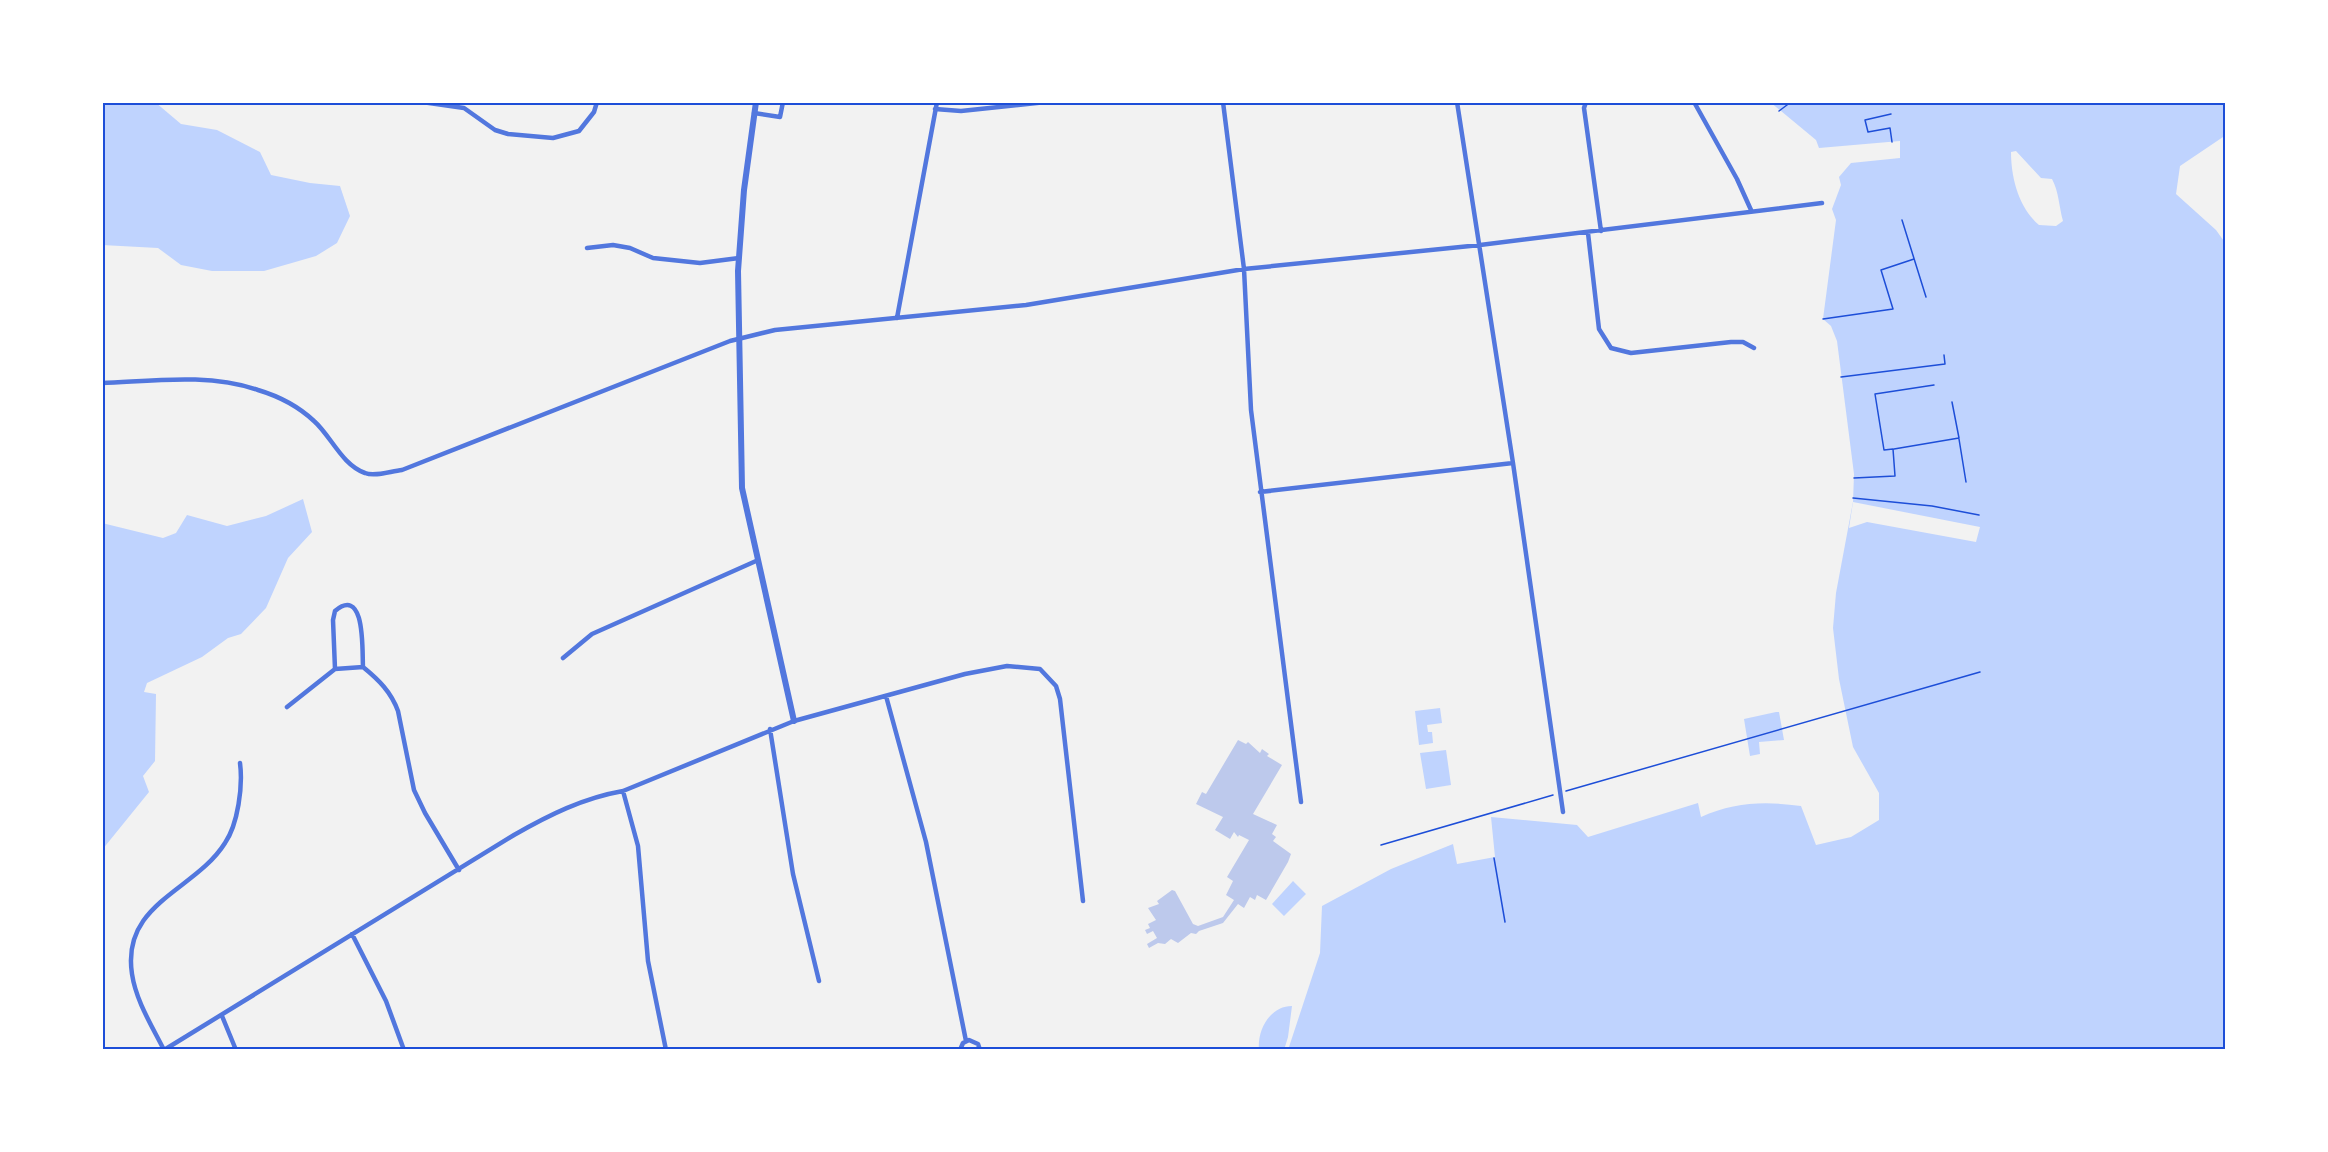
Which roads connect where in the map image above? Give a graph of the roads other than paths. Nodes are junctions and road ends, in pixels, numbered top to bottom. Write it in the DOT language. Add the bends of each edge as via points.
graph roads {
  1 [pos="422,102"];
  2 [pos="597,102"];
  3 [pos="756,102"];
  4 [pos="783,102"];
  5 [pos="936,102"];
  6 [pos="1046,102"];
  7 [pos="1223,102"];
  8 [pos="1457,102"];
  9 [pos="1586,102"];
  10 [pos="1694,102"];
  11 [pos="935,110"];
  12 [pos="754,113"];
  13 [pos="1822,203"];
  14 [pos="1750,210"];
  15 [pos="1600,231"];
  16 [pos="1588,233"];
  17 [pos="1480,245"];
  18 [pos="587,248"];
  19 [pos="739,258"];
  20 [pos="1244,269"];
  21 [pos="897,318"];
  22 [pos="740,338"];
  23 [pos="1754,348"];
  24 [pos="102,382"];
  25 [pos="1513,463"];
  26 [pos="1260,492"];
  27 [pos="756,561"];
  28 [pos="563,658"];
  29 [pos="363,667"];
  30 [pos="335,669"];
  31 [pos="886,696"];
  32 [pos="287,707"];
  33 [pos="794,721"];
  34 [pos="770,729"];
  35 [pos="240,763"];
  36 [pos="623,791"];
  37 [pos="1301,802"];
  38 [pos="1563,812"];
  39 [pos="459,870"];
  40 [pos="1083,901"];
  41 [pos="352,934"];
  42 [pos="819,981"];
  43 [pos="222,1016"];
  44 [pos="966,1041"];
  45 [pos="164,1050"];
  46 [pos="236,1050"];
  47 [pos="404,1050"];
  48 [pos="666,1050"];
  49 [pos="960,1050"];
  50 [pos="980,1050"];
  1 -- 2 [label="street" via="464,108 495,130 554,138 572,134 586,123"];
  3 -- 12 [label="street"];
  4 -- 12 [label="street" via="780,117"];
  5 -- 11 [label="street"];
  6 -- 11 [label="street"];
  7 -- 20 [label="street"];
  8 -- 17 [label="street"];
  9 -- 15 [label="street"];
  10 -- 14 [label="street"];
  11 -- 21 [label="street"];
  12 -- 19 [label="street"];
  13 -- 14 [label="street"];
  14 -- 15 [label="street"];
  15 -- 16 [label="street"];
  16 -- 17 [label="street"];
  16 -- 23 [label="street" via="1599,329 1611,348 1631,353 1731,342 1743,342"];
  17 -- 20 [label="street"];
  17 -- 25 [label="street"];
  18 -- 19 [label="street" via="613,245 653,258 700,263"];
  19 -- 22 [label="street"];
  20 -- 21 [label="street" via="1026,305"];
  20 -- 26 [label="street" via="1251,410"];
  21 -- 22 [label="street" via="775,330"];
  22 -- 24 [label="street" via="402,470 375,474 366,474 354,466 302,411 257,389 198,379"];
  22 -- 27 [label="street" via="742,488"];
  25 -- 26 [label="street"];
  25 -- 38 [label="street"];
  26 -- 37 [label="street"];
  27 -- 28 [label="street" via="592,634"];
  27 -- 33 [label="street"];
  29 -- 30 [label="street"];
  29 -- 30 [label="street" via="360,617 355,608 340,606 334,611 333,620"];
  29 -- 39 [label="street" via="394,700 414,790"];
  30 -- 32 [label="street"];
  31 -- 33 [label="street"];
  31 -- 40 [label="street" via="1007,666 1040,669 1056,686 1060,699"];
  31 -- 44 [label="street" via="926,842"];
  33 -- 34 [label="street"];
  34 -- 36 [label="street"];
  34 -- 42 [label="street" via="793,874"];
  35 -- 45 [label="street" via="236,811 226,843 206,865 154,907 137,931 132,955 136,992"];
  36 -- 39 [label="street" via="596,796 544,818"];
  36 -- 48 [label="street" via="639,846 648,961"];
  39 -- 41 [label="street"];
  41 -- 43 [label="street"];
  41 -- 47 [label="street" via="386,1000"];
  43 -- 45 [label="street"];
  43 -- 46 [label="street"];
  44 -- 49 [label="street"];
  44 -- 50 [label="street" via="975,1042"];
}
